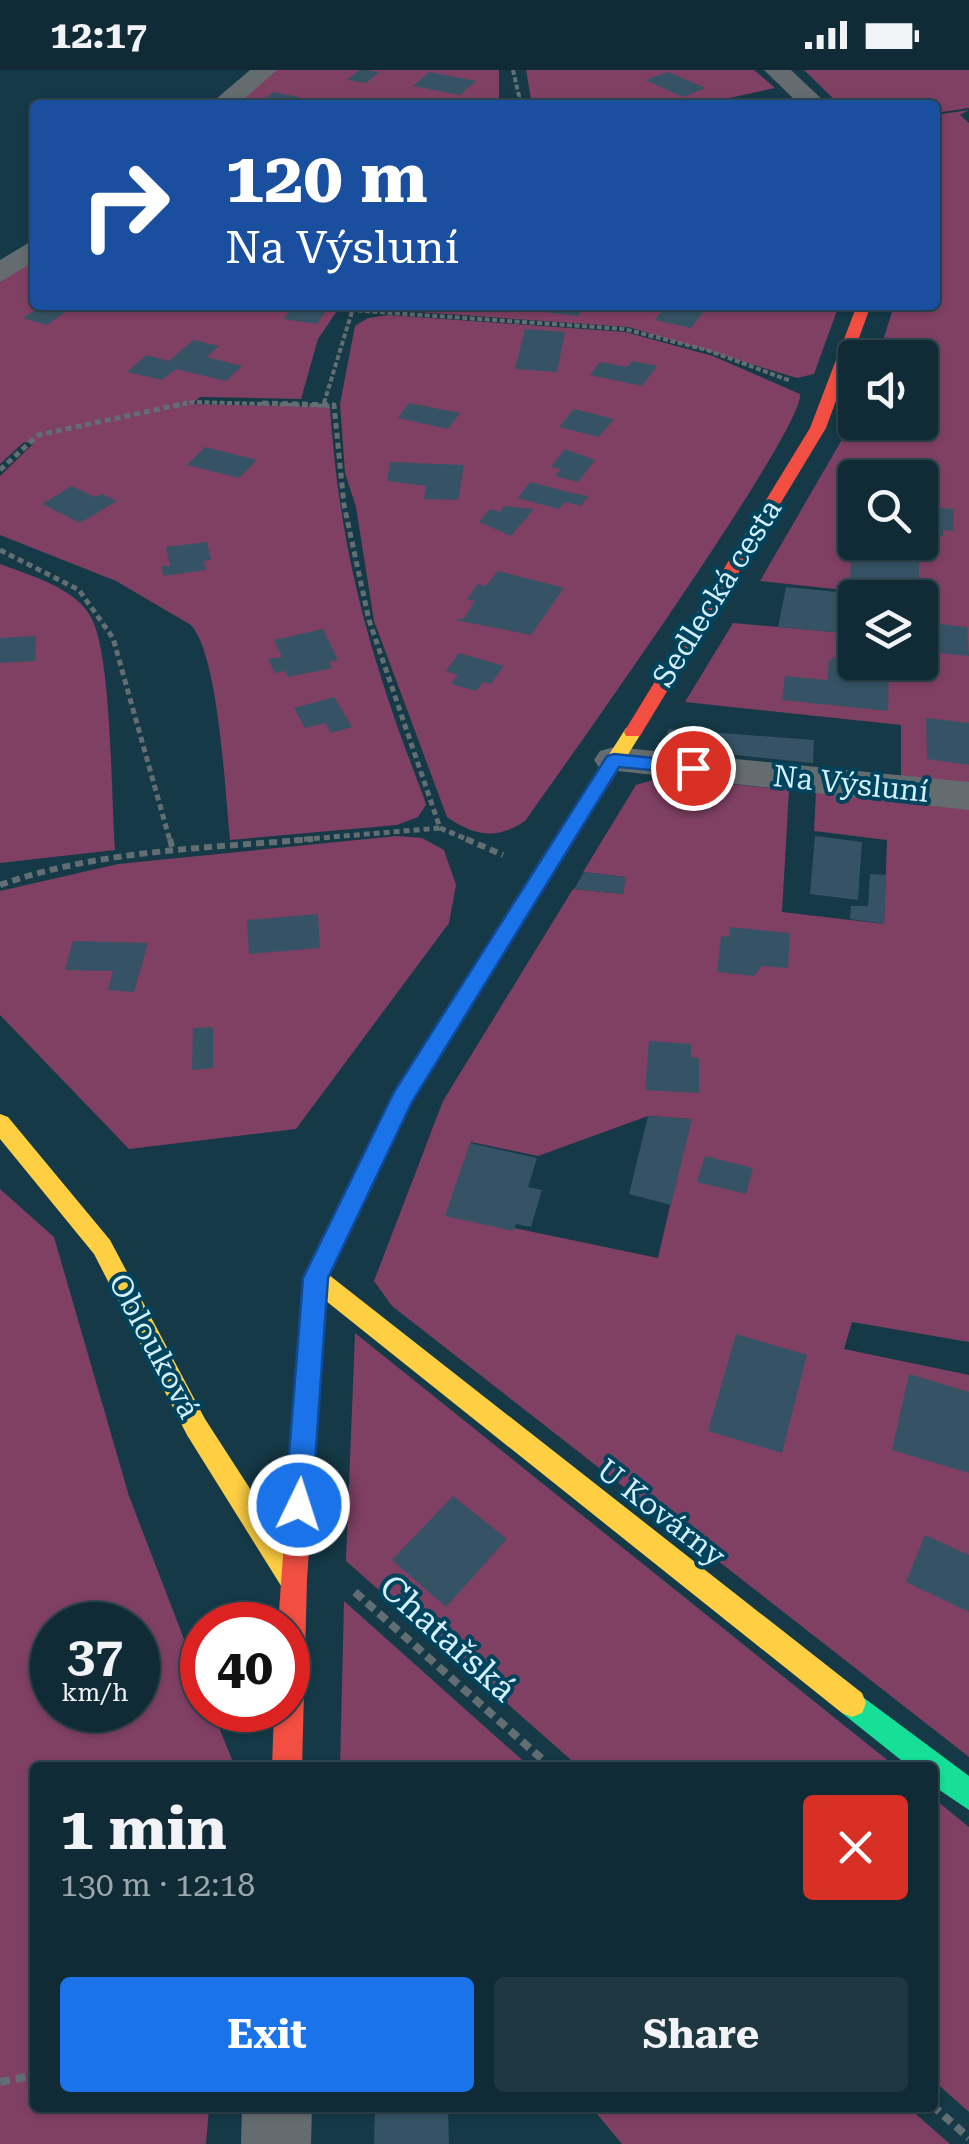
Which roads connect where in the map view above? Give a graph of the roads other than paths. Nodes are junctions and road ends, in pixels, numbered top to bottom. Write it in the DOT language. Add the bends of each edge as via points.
graph roads {
  1 [pos="265,70"];
  2 [pos="776,70"];
  3 [pos="228,100"];
  4 [pos="809,100"];
  5 [pos="30,251"];
  6 [pos="0,272"];
  7 [pos="862,310"];
  8 [pos="614,760"];
  9 [pos="969,796"];
  10 [pos="0,1123"];
  11 [pos="315,1278"];
  12 [pos="293,1580"];
  13 [pos="288,1762"];
  14 [pos="927,1762"];
  15 [pos="938,1770"];
  16 [pos="969,1795"];
  17 [pos="277,2112"];
  18 [pos="276,2144"];
  1 -- 3 [label="street"];
  2 -- 4 [label="street"];
  5 -- 6 [label="street"];
  7 -- 8 [label="street, Sedlecká cesta" via="818,428"];
  8 -- 9 [label="street, Na Výsluní"];
  8 -- 11 [label="street, Sedlecká cesta" via="402,1098"];
  10 -- 12 [label="street, Oblouková" via="102,1247 196,1427"];
  11 -- 12 [label="street, Sedlecká cesta"];
  11 -- 14 [label="street, U Kovárny"];
  12 -- 13 [label="street, Sedlecká cesta"];
  15 -- 16 [label="street, U Kovárny"];
  17 -- 18 [label="street"];
}
